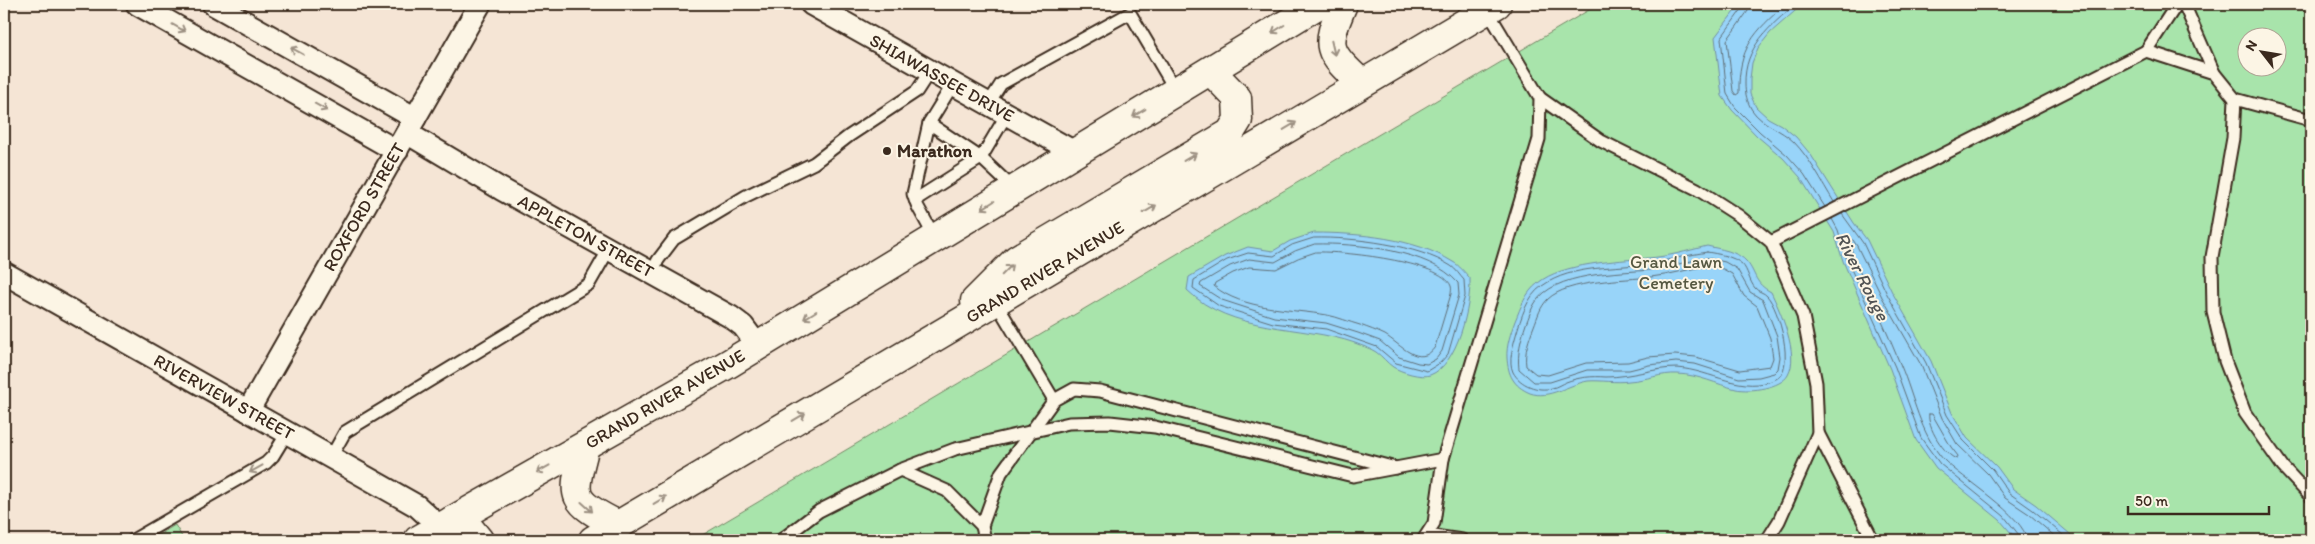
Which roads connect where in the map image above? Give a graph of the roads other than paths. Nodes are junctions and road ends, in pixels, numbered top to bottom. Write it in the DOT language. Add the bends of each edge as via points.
graph roads {
  1 [pos="137,4"];
  2 [pos="213,4"];
  3 [pos="480,4"];
  4 [pos="811,4"];
  5 [pos="1319,4"];
  6 [pos="1343,4"];
  7 [pos="2177,4"];
  8 [pos="2184,4"];
  9 [pos="1492,7"];
  10 [pos="2146,51"];
  11 [pos="1211,70"];
  12 [pos="930,71"];
  13 [pos="2214,73"];
  14 [pos="1361,83"];
  15 [pos="953,84"];
  16 [pos="1176,91"];
  17 [pos="1540,98"];
  18 [pos="2235,99"];
  19 [pos="988,104"];
  20 [pos="1007,114"];
  21 [pos="2311,120"];
  22 [pos="929,123"];
  23 [pos="406,134"];
  24 [pos="1074,152"];
  25 [pos="982,158"];
  26 [pos="1014,189"];
  27 [pos="915,200"];
  28 [pos="935,238"];
  29 [pos="1771,242"];
  30 [pos="609,249"];
  31 [pos="652,272"];
  32 [pos="4,273"];
  33 [pos="995,301"];
  34 [pos="948,329"];
  35 [pos="758,346"];
  36 [pos="1054,400"];
  37 [pos="248,411"];
  38 [pos="1032,431"];
  39 [pos="287,433"];
  40 [pos="1818,433"];
  41 [pos="586,446"];
  42 [pos="331,457"];
  43 [pos="1443,459"];
  44 [pos="1401,469"];
  45 [pos="900,470"];
  46 [pos="2311,497"];
  47 [pos="1434,523"];
  48 [pos="618,525"];
  49 [pos="982,526"];
  50 [pos="437,529"];
  51 [pos="1434,538"];
  52 [pos="133,540"];
  53 [pos="479,540"];
  54 [pos="593,540"];
  55 [pos="781,540"];
  56 [pos="985,540"];
  57 [pos="1423,540"];
  58 [pos="1462,540"];
  59 [pos="1767,540"];
  60 [pos="1874,540"];
  1 -- 23 [label="street, APPLETON STREET, one-way"];
  23 -- 2 [label="street, APPLETON STREET, one-way"];
  3 -- 23 [label="street, ROXFORD STREET"];
  4 -- 12 [label="street, SHIAWASSEE DRIVE"];
  5 -- 11 [label="main road, GRAND RIVER AVENUE, one-way"];
  6 -- 14 [label="main road, one-way" via="1331,45 1334,55"];
  7 -- 10 [label="lane"];
  8 -- 13 [label="lane"];
  9 -- 14 [label="main road, GRAND RIVER AVENUE"];
  9 -- 17 [label="lane"];
  10 -- 13 [label="lane"];
  10 -- 29 [label="lane"];
  11 -- 16 [label="main road, GRAND RIVER AVENUE"];
  34 -- 11 [label="main road, one-way" via="1017,259 1230,133 1238,120 1237,98"];
  12 -- 15 [label="street, SHIAWASSEE DRIVE"];
  12 -- 31 [label="lane" via="917,91 814,163 746,196 674,240"];
  13 -- 18 [label="lane"];
  33 -- 14 [label="main road, GRAND RIVER AVENUE, one-way"];
  15 -- 19 [label="street, SHIAWASSEE DRIVE"];
  15 -- 22 [label="lane"];
  16 -- 19 [label="lane" via="1130,12 1001,84"];
  16 -- 24 [label="main road, GRAND RIVER AVENUE, one-way"];
  17 -- 29 [label="lane" via="1601,141 1697,190 1739,216"];
  17 -- 43 [label="lane" via="1539,140"];
  18 -- 21 [label="lane"];
  18 -- 46 [label="lane" via="2233,138 2212,257 2213,312 2225,361 2245,413 2283,467"];
  19 -- 20 [label="street, SHIAWASSEE DRIVE"];
  20 -- 24 [label="street, SHIAWASSEE DRIVE"];
  20 -- 25 [label="lane"];
  22 -- 25 [label="lane"];
  22 -- 27 [label="lane" via="913,194"];
  23 -- 30 [label="street, APPLETON STREET"];
  23 -- 37 [label="street, ROXFORD STREET"];
  24 -- 26 [label="main road, GRAND RIVER AVENUE"];
  25 -- 26 [label="lane"];
  25 -- 27 [label="lane"];
  26 -- 28 [label="main road, GRAND RIVER AVENUE, one-way"];
  27 -- 28 [label="lane"];
  28 -- 35 [label="main road, GRAND RIVER AVENUE, one-way"];
  29 -- 40 [label="lane" via="1803,316 1816,383"];
  30 -- 31 [label="street, APPLETON STREET"];
  30 -- 42 [label="lane" via="589,284 345,432"];
  31 -- 35 [label="street, APPLETON STREET" via="744,326"];
  32 -- 37 [label="street, RIVERVIEW STREET"];
  33 -- 34 [label="main road, GRAND RIVER AVENUE"];
  33 -- 36 [label="lane"];
  48 -- 34 [label="main road, GRAND RIVER AVENUE, one-way"];
  35 -- 41 [label="main road, GRAND RIVER AVENUE"];
  36 -- 38 [label="lane"];
  36 -- 44 [label="lane" via="1074,388 1100,391"];
  37 -- 39 [label="street, RIVERVIEW STREET"];
  38 -- 44 [label="lane" via="1069,423 1155,426 1353,476"];
  38 -- 45 [label="lane" via="955,448"];
  38 -- 49 [label="lane" via="1001,473"];
  39 -- 42 [label="street, RIVERVIEW STREET"];
  39 -- 52 [label="lane, one-way" via="266,463"];
  40 -- 59 [label="lane" via="1779,521"];
  40 -- 60 [label="lane"];
  41 -- 48 [label="main road, one-way" via="578,472 577,493 582,505"];
  41 -- 50 [label="main road, GRAND RIVER AVENUE, one-way"];
  42 -- 50 [label="street, RIVERVIEW STREET" via="417,506"];
  43 -- 44 [label="lane"];
  43 -- 47 [label="lane"];
  45 -- 49 [label="lane" via="947,490"];
  45 -- 55 [label="lane" via="820,511"];
  47 -- 51 [label="lane"];
  47 -- 57 [label="lane"];
  48 -- 54 [label="main road, GRAND RIVER AVENUE"];
  49 -- 56 [label="lane"];
  50 -- 53 [label="main road" via="470,530"];
  51 -- 58 [label="lane"];
}
